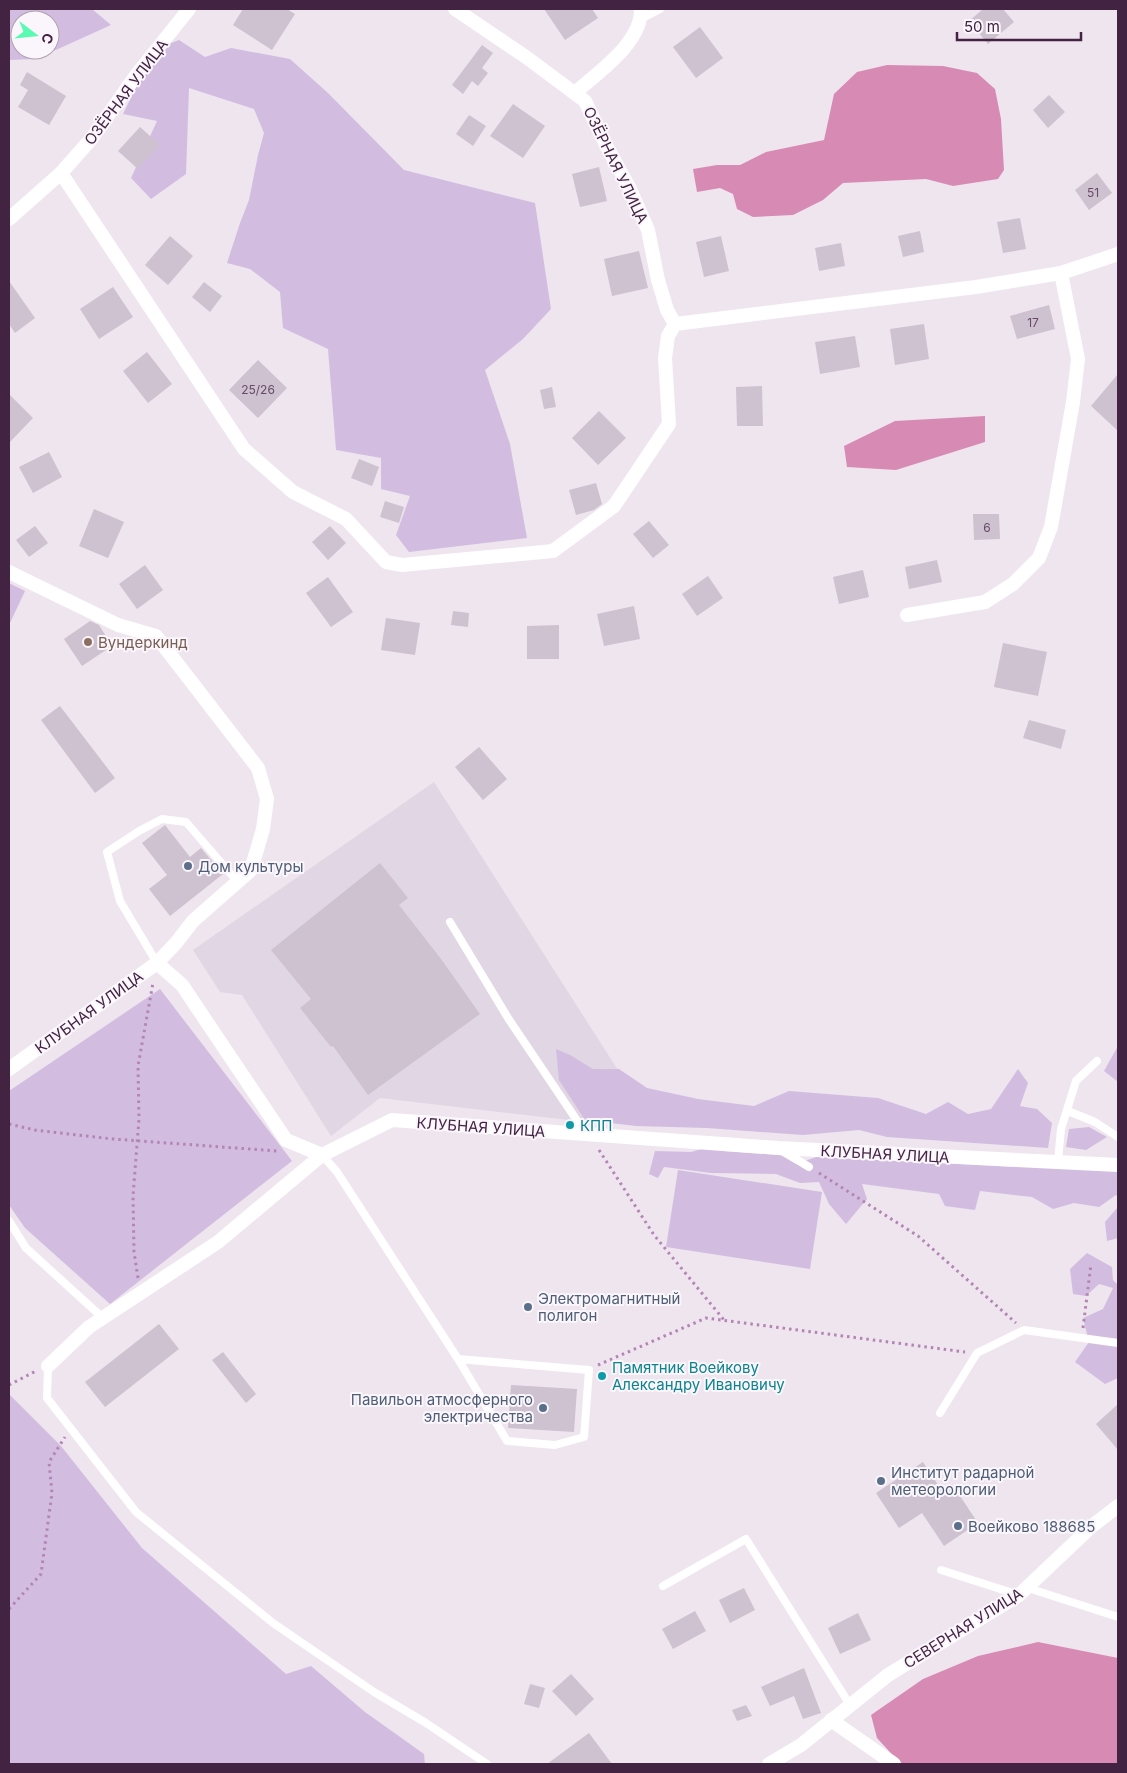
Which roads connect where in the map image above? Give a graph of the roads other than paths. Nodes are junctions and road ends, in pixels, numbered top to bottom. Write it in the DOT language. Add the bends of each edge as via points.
graph roads {
  1 [pos="190,9"];
  2 [pos="455,9"];
  3 [pos="660,9"];
  4 [pos="641,14"];
  5 [pos="575,92"];
  6 [pos="61,173"];
  7 [pos="9,220"];
  8 [pos="1118,254"];
  9 [pos="1061,273"];
  10 [pos="675,324"];
  11 [pos="9,572"];
  12 [pos="907,615"];
  13 [pos="236,882"];
  14 [pos="450,922"];
  15 [pos="157,963"];
  16 [pos="1097,1061"];
  17 [pos="9,1069"];
  18 [pos="1068,1111"];
  19 [pos="586,1134"];
  20 [pos="1118,1137"];
  21 [pos="778,1148"];
  22 [pos="322,1155"];
  23 [pos="1058,1162"];
  24 [pos="1118,1165"];
  25 [pos="809,1167"];
  26 [pos="9,1221"];
  27 [pos="103,1318"];
  28 [pos="1118,1344"];
  29 [pos="458,1359"];
  30 [pos="48,1366"];
  31 [pos="940,1413"];
  32 [pos="1118,1506"];
  33 [pos="941,1570"];
  34 [pos="663,1586"];
  35 [pos="1024,1591"];
  36 [pos="1118,1617"];
  37 [pos="850,1705"];
  38 [pos="831,1720"];
  39 [pos="487,1764"];
  40 [pos="769,1764"];
  41 [pos="894,1764"];
  1 -- 6 [label="street, ОЗЁРНАЯ УЛИЦА" via="137,74 92,138"];
  2 -- 5 [label="street, ОЗЁРНАЯ УЛИЦА"];
  3 -- 4 [label="lane"];
  4 -- 5 [label="street" via="629,42"];
  5 -- 10 [label="street, ОЗЁРНАЯ УЛИЦА" via="585,101 648,230 658,280"];
  6 -- 7 [label="street, ОЗЁРНАЯ УЛИЦА"];
  6 -- 10 [label="street" via="244,449 293,492 346,519 386,562 402,565 553,551 614,506 669,424 665,358 668,336"];
  8 -- 9 [label="street"];
  9 -- 10 [label="street" via="976,288"];
  9 -- 12 [label="street" via="1078,359 1051,527 1038,558 1013,584 985,602"];
  11 -- 13 [label="street" via="118,625 156,636 258,768 267,799 263,829 251,870"];
  13 -- 15 [label="street" via="193,921"];
  13 -- 15 [label="lane" via="186,822 162,819 107,852 120,901"];
  14 -- 19 [label="lane" via="508,1018"];
  15 -- 17 [label="street, КЛУБНАЯ УЛИЦА"];
  15 -- 22 [label="street, КЛУБНАЯ УЛИЦА" via="182,986 286,1140"];
  16 -- 18 [label="lane" via="1076,1081"];
  18 -- 20 [label="lane" via="1095,1122"];
  18 -- 23 [label="lane" via="1061,1129"];
  19 -- 21 [label="street, КЛУБНАЯ УЛИЦА"];
  19 -- 22 [label="street, КЛУБНАЯ УЛИЦА" via="392,1120"];
  21 -- 23 [label="street, КЛУБНАЯ УЛИЦА"];
  21 -- 25 [label="lane"];
  22 -- 27 [label="street" via="218,1242"];
  22 -- 29 [label="lane"];
  23 -- 24 [label="street, КЛУБНАЯ УЛИЦА"];
  26 -- 27 [label="lane" via="26,1248"];
  27 -- 30 [label="street"];
  28 -- 31 [label="lane" via="1024,1330 977,1353"];
  29 -- 29 [label="lane" via="507,1441 555,1446 584,1437 589,1370"];
  30 -- 39 [label="lane" via="47,1398 136,1512 273,1623"];
  32 -- 35 [label="street, СЕВЕРНАЯ УЛИЦА" via="1092,1526"];
  33 -- 35 [label="lane"];
  34 -- 37 [label="lane" via="746,1539"];
  35 -- 36 [label="lane"];
  35 -- 37 [label="street, СЕВЕРНАЯ УЛИЦА" via="888,1675"];
  37 -- 38 [label="street, СЕВЕРНАЯ УЛИЦА"];
  38 -- 40 [label="street, СЕВЕРНАЯ УЛИЦА" via="802,1745"];
  38 -- 41 [label="street"];
}
